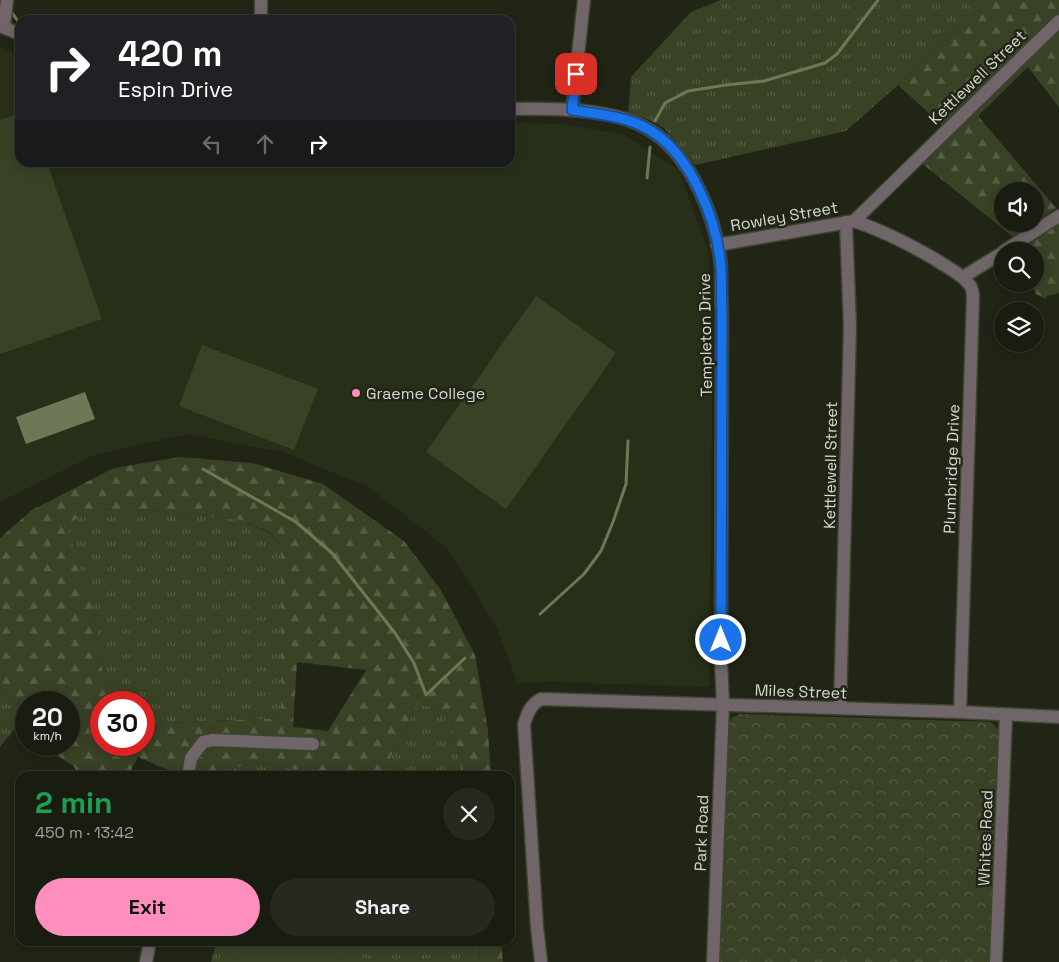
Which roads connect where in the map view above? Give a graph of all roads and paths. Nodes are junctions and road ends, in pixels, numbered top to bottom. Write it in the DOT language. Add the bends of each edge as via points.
graph roads {
  1 [pos="7,0"];
  2 [pos="262,0"];
  3 [pos="584,0"];
  4 [pos="261,15"];
  5 [pos="1059,21"];
  6 [pos="2,27"];
  7 [pos="15,32"];
  8 [pos="515,110"];
  9 [pos="572,110"];
  10 [pos="1059,216"];
  11 [pos="850,221"];
  12 [pos="1019,242"];
  13 [pos="717,245"];
  14 [pos="994,258"];
  15 [pos="963,277"];
  16 [pos="723,705"];
  17 [pos="840,708"];
  18 [pos="960,712"];
  19 [pos="1006,715"];
  20 [pos="1059,717"];
  21 [pos="313,744"];
  22 [pos="189,771"];
  23 [pos="149,946"];
  24 [pos="146,962"];
  25 [pos="541,962"];
  26 [pos="713,962"];
  27 [pos="996,962"];
  1 -- 6 [label="street"];
  2 -- 4 [label="street"];
  3 -- 9 [label="street"];
  5 -- 11 [label="street, Kettlewell Street"];
  6 -- 7 [label="street"];
  8 -- 9 [label="street, Templeton Drive"];
  9 -- 13 [label="street, Templeton Drive" via="632,122 660,137 685,163 698,186"];
  10 -- 12 [label="street"];
  11 -- 13 [label="street, Rowley Street"];
  11 -- 15 [label="street, Rowley Street" via="901,240"];
  11 -- 17 [label="street, Kettlewell Street"];
  13 -- 16 [label="street, Templeton Drive" via="722,314"];
  14 -- 15 [label="street"];
  15 -- 18 [label="street, Plumbridge Drive" via="973,295"];
  16 -- 17 [label="street, Miles Street"];
  16 -- 25 [label="street, Miles Street" via="541,699 528,710 524,724"];
  16 -- 26 [label="street, Park Road"];
  17 -- 18 [label="street, Miles Street"];
  18 -- 19 [label="street, Miles Street"];
  19 -- 20 [label="street, Miles Street"];
  19 -- 27 [label="street, Whites Road"];
  21 -- 22 [label="street" via="203,742 191,758"];
  23 -- 24 [label="street"];
}
